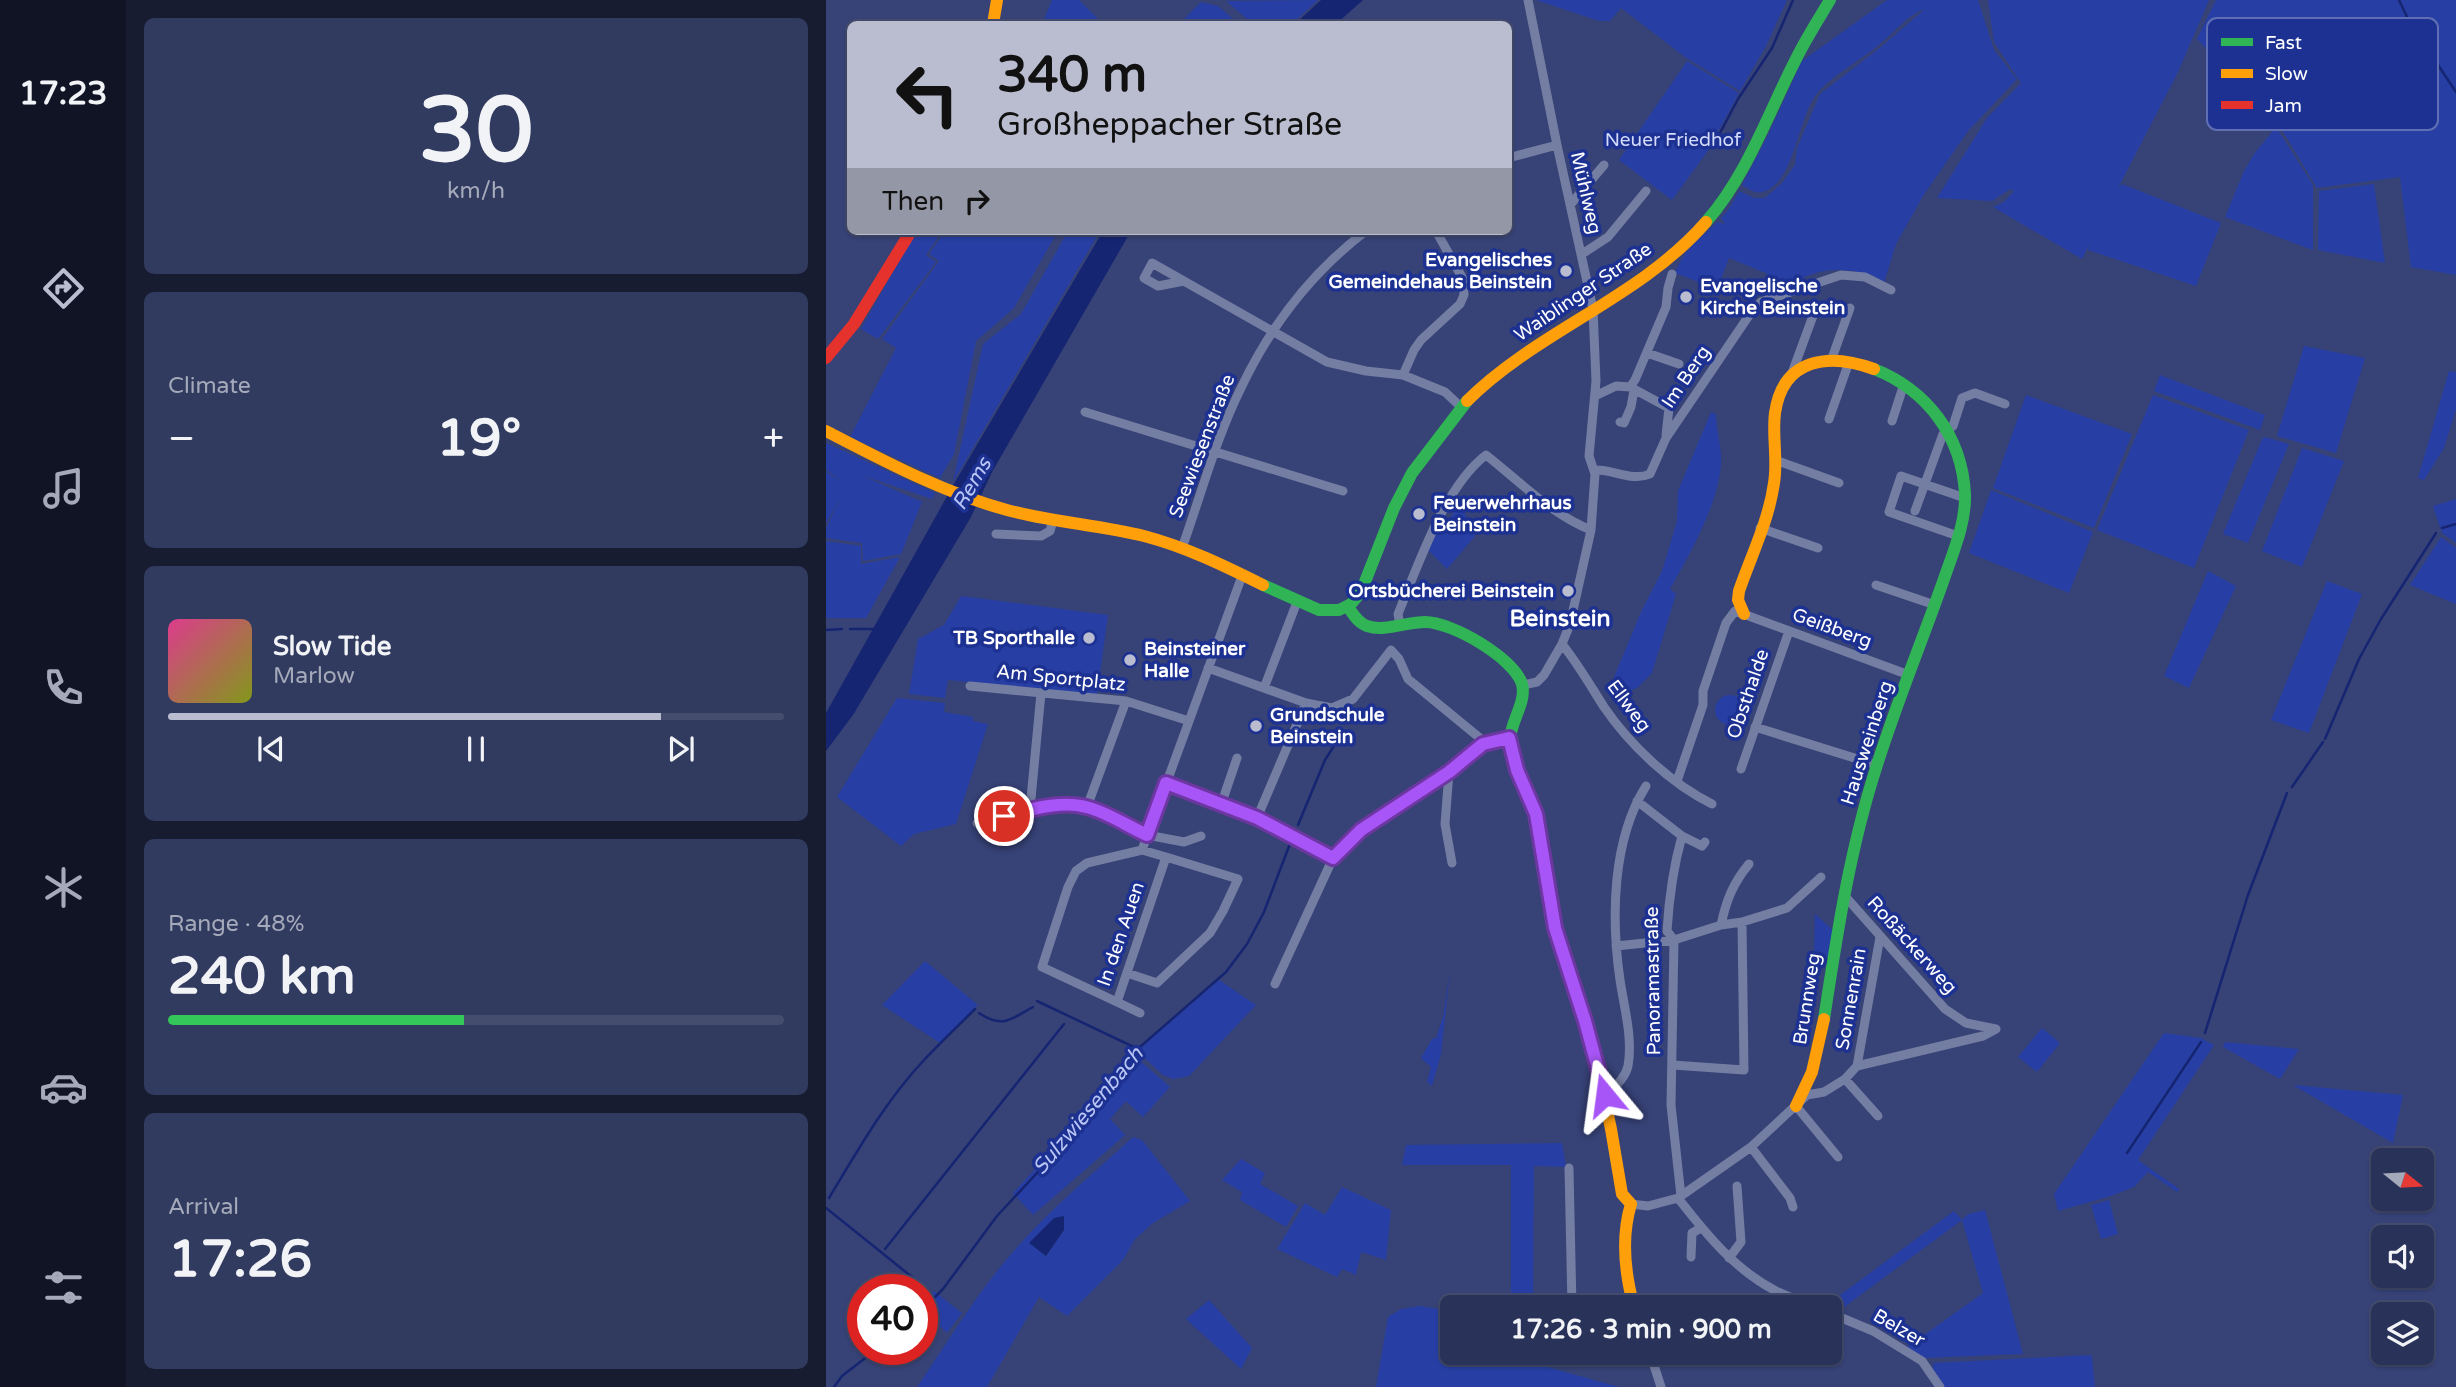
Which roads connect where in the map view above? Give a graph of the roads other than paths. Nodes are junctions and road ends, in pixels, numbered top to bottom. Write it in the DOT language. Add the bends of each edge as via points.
graph roads {
  1 [pos="997,0"];
  2 [pos="1528,0"];
  3 [pos="1829,0"];
  4 [pos="994,21"];
  5 [pos="1557,145"];
  6 [pos="1512,157"];
  7 [pos="1604,165"];
  8 [pos="1646,191"];
  9 [pos="1570,205"];
  10 [pos="909,235"];
  11 [pos="1362,235"];
  12 [pos="1438,235"];
  13 [pos="1582,254"];
  14 [pos="1672,274"];
  15 [pos="1184,281"];
  16 [pos="1891,290"];
  17 [pos="1817,305"];
  18 [pos="1850,308"];
  19 [pos="1593,309"];
  20 [pos="1272,332"];
  21 [pos="1647,353"];
  22 [pos="826,358"];
  23 [pos="1832,358"];
  24 [pos="1849,362"];
  25 [pos="1679,364"];
  26 [pos="1792,373"];
  27 [pos="1403,375"];
  28 [pos="1904,384"];
  29 [pos="1632,389"];
  30 [pos="1595,396"];
  31 [pos="2005,404"];
  32 [pos="1461,407"];
  33 [pos="1085,412"];
  34 [pos="1829,419"];
  35 [pos="1892,421"];
  36 [pos="1620,422"];
  37 [pos="1948,430"];
  38 [pos="826,431"];
  39 [pos="1666,438"];
  40 [pos="1216,452"];
  41 [pos="1775,460"];
  42 [pos="1595,470"];
  43 [pos="1839,483"];
  44 [pos="1925,484"];
  45 [pos="1343,491"];
  46 [pos="1965,498"];
  47 [pos="1915,511"];
  48 [pos="1053,520"];
  49 [pos="1760,528"];
  50 [pos="1591,530"];
  51 [pos="996,534"];
  52 [pos="1958,536"];
  53 [pos="1182,548"];
  54 [pos="1818,548"];
  55 [pos="1242,576"];
  56 [pos="1876,585"];
  57 [pos="1297,602"];
  58 [pos="1935,605"];
  59 [pos="1349,607"];
  60 [pos="1744,614"];
  61 [pos="1399,625"];
  62 [pos="1788,631"];
  63 [pos="1562,644"];
  64 [pos="1208,668"];
  65 [pos="1909,675"];
  66 [pos="1523,685"];
  67 [pos="970,686"];
  68 [pos="1264,688"];
  69 [pos="1041,693"];
  70 [pos="1126,701"];
  71 [pos="1306,702"];
  72 [pos="1189,721"];
  73 [pos="1755,727"];
  74 [pos="1509,738"];
  75 [pos="1483,744"];
  76 [pos="1237,758"];
  77 [pos="1877,765"];
  78 [pos="1741,769"];
  79 [pos="1449,772"];
  80 [pos="1677,781"];
  81 [pos="1166,783"];
  82 [pos="1646,786"];
  83 [pos="1637,800"];
  84 [pos="1712,804"];
  85 [pos="1221,805"];
  86 [pos="1087,807"];
  87 [pos="1031,809"];
  88 [pos="1257,818"];
  89 [pos="977,822"];
  90 [pos="1147,835"];
  91 [pos="1201,836"];
  92 [pos="1682,836"];
  93 [pos="1705,842"];
  94 [pos="1142,850"];
  95 [pos="1166,857"];
  96 [pos="1333,858"];
  97 [pos="1452,863"];
  98 [pos="1749,864"];
  99 [pos="1821,877"];
  100 [pos="1844,895"];
  101 [pos="1742,922"];
  102 [pos="1721,925"];
  103 [pos="1880,937"];
  104 [pos="1674,940"];
  105 [pos="1616,946"];
  106 [pos="1127,973"];
  107 [pos="1275,984"];
  108 [pos="1117,1002"];
  109 [pos="1140,1013"];
  110 [pos="1970,1023"];
  111 [pos="1976,1038"];
  112 [pos="1673,1065"];
  113 [pos="1857,1066"];
  114 [pos="1845,1079"];
  115 [pos="1605,1095"];
  116 [pos="1796,1106"];
  117 [pos="1878,1116"];
  118 [pos="1751,1147"];
  119 [pos="1838,1157"];
  120 [pos="1569,1168"];
  121 [pos="1737,1186"];
  122 [pos="1679,1197"];
  123 [pos="1631,1204"];
  124 [pos="1793,1207"];
  125 [pos="1701,1228"];
  126 [pos="1691,1257"];
  127 [pos="1729,1258"];
  128 [pos="1572,1295"];
  129 [pos="1630,1295"];
  130 [pos="1787,1295"];
  131 [pos="1842,1318"];
  132 [pos="1654,1365"];
  133 [pos="1661,1387"];
  134 [pos="1940,1387"];
  1 -- 4 [label="street"];
  2 -- 5 [label="street, Mühlweg"];
  3 -- 19 [label="street, Waiblinger Straße" via="1722,204 1662,264"];
  5 -- 6 [label="street"];
  5 -- 9 [label="street, Mühlweg"];
  7 -- 9 [label="street"];
  8 -- 13 [label="street" via="1608,237"];
  9 -- 13 [label="street, Mühlweg"];
  10 -- 22 [label="street" via="854,324"];
  11 -- 20 [label="street, Seewiesenstraße" via="1313,279"];
  12 -- 27 [label="street" via="1463,279 1464,295 1421,340"];
  13 -- 19 [label="street, Mühlweg"];
  14 -- 21 [label="street" via="1666,307"];
  15 -- 20 [label="street"];
  16 -- 39 [label="street, Im Berg" via="1865,277 1841,275 1761,302"];
  17 -- 26 [label="street"];
  18 -- 23 [label="street"];
  19 -- 30 [label="street, Mühlweg"];
  19 -- 32 [label="street, Waiblinger Straße" via="1520,357"];
  20 -- 27 [label="street" via="1327,362"];
  20 -- 40 [label="street, Seewiesenstraße" via="1240,388"];
  21 -- 25 [label="street"];
  21 -- 29 [label="street"];
  23 -- 24 [label="street, Hausweinberg"];
  23 -- 26 [label="street" via="1812,361"];
  24 -- 28 [label="street, Hausweinberg" via="1874,368"];
  24 -- 34 [label="street"];
  26 -- 41 [label="street" via="1775,414"];
  27 -- 32 [label="street" via="1445,392"];
  28 -- 35 [label="street"];
  28 -- 37 [label="street, Hausweinberg" via="1921,395"];
  29 -- 30 [label="street" via="1616,386"];
  29 -- 36 [label="street" via="1631,407 1624,423"];
  29 -- 39 [label="street" via="1669,408"];
  30 -- 42 [label="street" via="1589,456"];
  31 -- 37 [label="street" via="1975,393 1962,398"];
  32 -- 59 [label="street, Waiblinger Straße" via="1412,473 1366,583"];
  33 -- 40 [label="street"];
  37 -- 44 [label="street"];
  37 -- 46 [label="street, Hausweinberg" via="1961,463"];
  38 -- 48 [label="street" via="984,503"];
  39 -- 42 [label="street, Im Berg" via="1653,470 1644,477"];
  40 -- 45 [label="street"];
  40 -- 53 [label="street, Seewiesenstraße"];
  41 -- 43 [label="street"];
  41 -- 49 [label="street" via="1774,483"];
  42 -- 50 [label="street"];
  44 -- 46 [label="street"];
  44 -- 47 [label="street"];
  44 -- 52 [label="street" via="1901,476 1889,512"];
  46 -- 52 [label="street, Hausweinberg"];
  48 -- 51 [label="street" via="1050,531 1041,536"];
  48 -- 53 [label="street" via="1104,527"];
  49 -- 54 [label="street"];
  49 -- 60 [label="street" via="1739,591"];
  50 -- 61 [label="street" via="1558,513 1486,455 1473,465 1430,537 1398,614"];
  50 -- 63 [label="street"];
  52 -- 58 [label="street, Hausweinberg"];
  53 -- 55 [label="street"];
  55 -- 57 [label="street"];
  55 -- 64 [label="street"];
  56 -- 58 [label="street"];
  57 -- 59 [label="street" via="1330,613"];
  57 -- 68 [label="street"];
  58 -- 65 [label="street, Hausweinberg"];
  59 -- 61 [label="street" via="1366,626"];
  60 -- 62 [label="street, Geißberg"];
  60 -- 80 [label="street" via="1735,611 1726,623"];
  61 -- 66 [label="street" via="1430,622 1451,627 1479,643"];
  62 -- 65 [label="street, Geißberg"];
  62 -- 73 [label="street, Obsthalde"];
  63 -- 66 [label="street" via="1541,680"];
  63 -- 80 [label="street, Ellweg" via="1624,732"];
  64 -- 68 [label="street"];
  64 -- 72 [label="street"];
  65 -- 77 [label="street, Hausweinberg"];
  66 -- 74 [label="street"];
  67 -- 69 [label="street, Am Sportplatz"];
  68 -- 71 [label="street"];
  69 -- 70 [label="street, Am Sportplatz"];
  69 -- 87 [label="street"];
  70 -- 72 [label="street, Am Sportplatz"];
  70 -- 86 [label="street"];
  71 -- 75 [label="street" via="1336,708 1353,699 1391,650 1408,679"];
  71 -- 88 [label="street"];
  72 -- 81 [label="street"];
  73 -- 77 [label="street"];
  73 -- 78 [label="street, Obsthalde"];
  74 -- 75 [label="street"];
  74 -- 115 [label="street" via="1536,814 1555,928"];
  75 -- 79 [label="street"];
  76 -- 85 [label="street"];
  77 -- 100 [label="street, Hausweinberg"];
  79 -- 96 [label="street" via="1361,830"];
  79 -- 97 [label="street" via="1445,824"];
  80 -- 84 [label="street, Ellweg"];
  81 -- 85 [label="street"];
  81 -- 90 [label="street"];
  82 -- 83 [label="street"];
  83 -- 92 [label="street"];
  83 -- 105 [label="street" via="1622,849"];
  85 -- 88 [label="street"];
  86 -- 87 [label="street"];
  86 -- 90 [label="street"];
  87 -- 89 [label="street"];
  88 -- 96 [label="street"];
  90 -- 91 [label="street" via="1184,842"];
  90 -- 94 [label="street"];
  92 -- 93 [label="street" via="1702,846"];
  92 -- 104 [label="street, Panoramastraße" via="1672,870 1668,910 1667,931"];
  94 -- 95 [label="street, In den Auen"];
  94 -- 108 [label="street, In den Auen" via="1087,863 1076,871 1042,967"];
  95 -- 106 [label="street, In den Auen"];
  95 -- 106 [label="street" via="1238,879 1210,933 1157,983"];
  96 -- 107 [label="street"];
  98 -- 102 [label="street" via="1737,877"];
  99 -- 101 [label="street" via="1787,908"];
  100 -- 103 [label="street, Roßäckerweg"];
  100 -- 116 [label="street, Brunnweg" via="1817,1057 1808,1088"];
  101 -- 102 [label="street"];
  101 -- 112 [label="street" via="1744,1070"];
  102 -- 104 [label="street"];
  103 -- 110 [label="street, Roßäckerweg" via="1945,1009"];
  103 -- 113 [label="street, Sonnenrain"];
  104 -- 105 [label="street"];
  104 -- 112 [label="street, Panoramastraße"];
  105 -- 115 [label="street" via="1629,1047 1621,1081"];
  106 -- 108 [label="street, In den Auen"];
  108 -- 109 [label="street"];
  110 -- 111 [label="street"];
  110 -- 111 [label="street, Roßäckerweg" via="1996,1030"];
  111 -- 113 [label="street"];
  112 -- 122 [label="street, Panoramastraße" via="1671,1105"];
  113 -- 114 [label="street, Brunnweg"];
  114 -- 116 [label="street, Brunnweg" via="1824,1092 1807,1095"];
  114 -- 117 [label="street"];
  115 -- 123 [label="street" via="1622,1194"];
  116 -- 118 [label="street, Brunnweg"];
  116 -- 119 [label="street"];
  118 -- 122 [label="street, Brunnweg"];
  118 -- 124 [label="street"];
  120 -- 128 [label="street"];
  121 -- 127 [label="street" via="1741,1242"];
  122 -- 123 [label="street, Brunnweg" via="1648,1206"];
  122 -- 125 [label="street"];
  123 -- 129 [label="street" via="1626,1216"];
  125 -- 126 [label="street" via="1692,1233"];
  125 -- 127 [label="street"];
  127 -- 130 [label="street"];
  131 -- 134 [label="street, Belzer" via="1874,1331 1922,1361"];
  132 -- 133 [label="street"];
}
